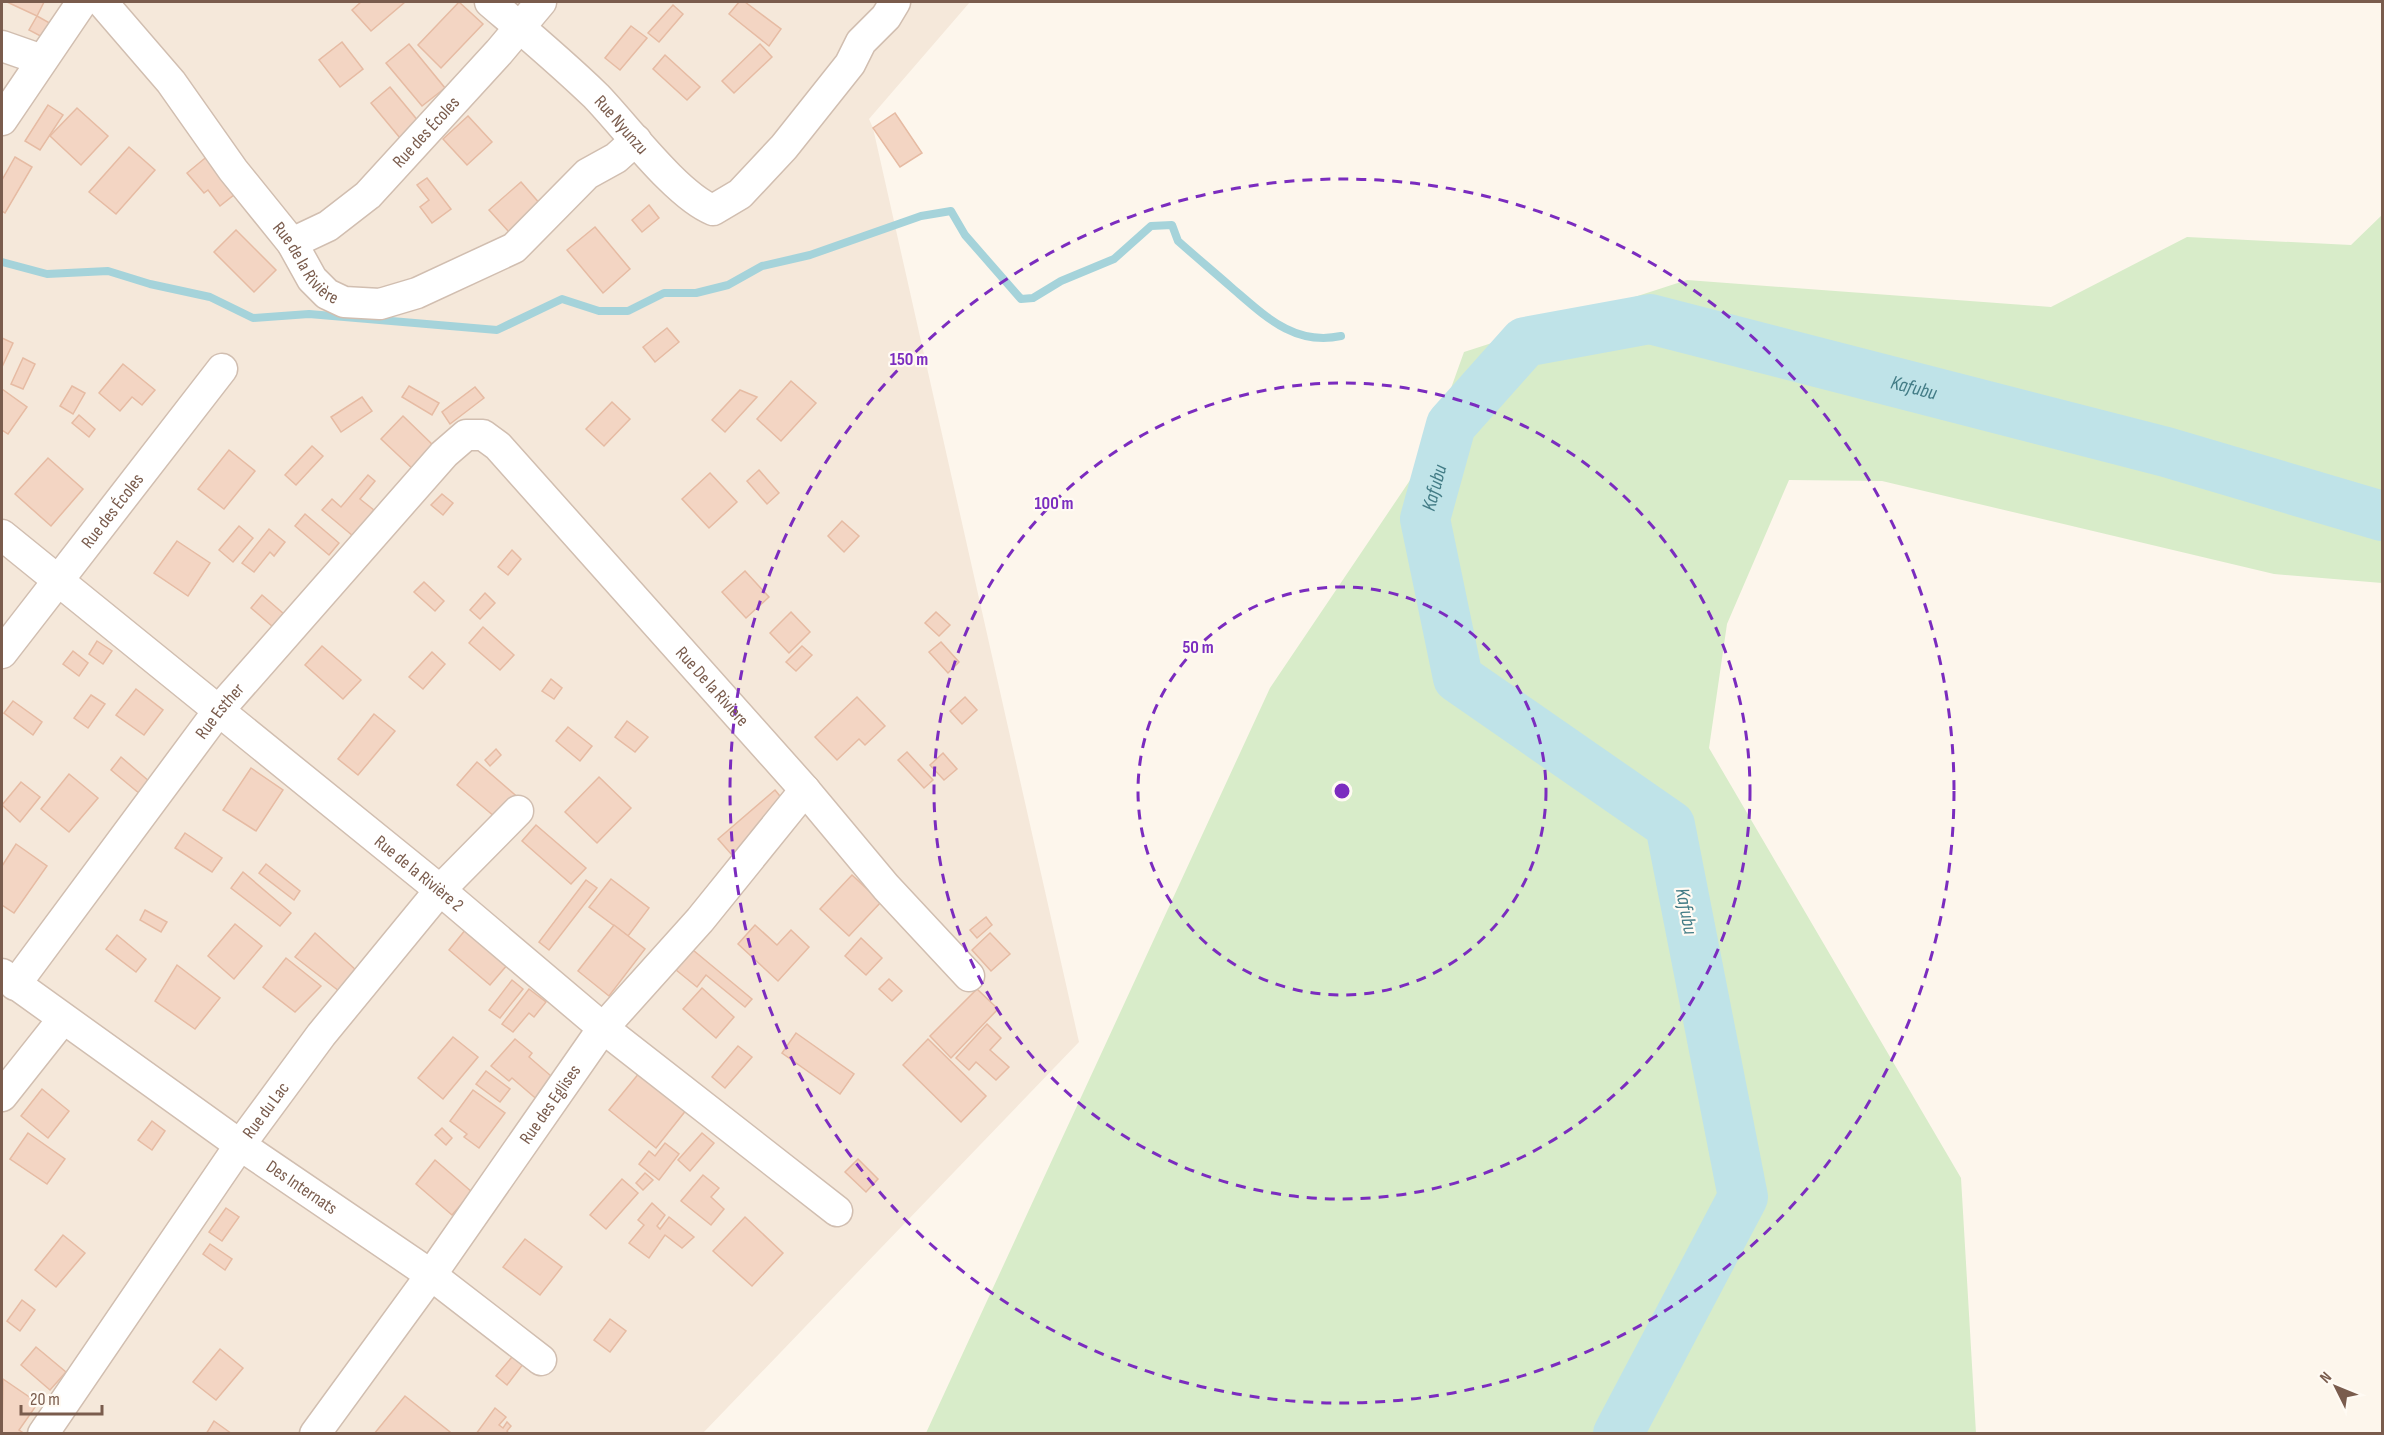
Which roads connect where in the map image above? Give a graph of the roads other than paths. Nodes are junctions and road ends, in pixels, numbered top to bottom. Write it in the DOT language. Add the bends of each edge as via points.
graph roads {
  1 [pos="82,2"];
  2 [pos="102,2"];
  3 [pos="490,2"];
  4 [pos="541,2"];
  5 [pos="895,2"];
  6 [pos="519,27"];
  7 [pos="2,46"];
  8 [pos="42,60"];
  9 [pos="2,120"];
  10 [pos="636,140"];
  11 [pos="292,243"];
  12 [pos="222,369"];
  13 [pos="444,454"];
  14 [pos="2,535"];
  15 [pos="57,581"];
  16 [pos="2,653"];
  17 [pos="219,710"];
  18 [pos="805,790"];
  19 [pos="518,811"];
  20 [pos="440,890"];
  21 [pos="969,976"];
  22 [pos="8,979"];
  23 [pos="63,1019"];
  24 [pos="603,1028"];
  25 [pos="2,1096"];
  26 [pos="240,1146"];
  27 [pos="837,1211"];
  28 [pos="431,1275"];
  29 [pos="541,1360"];
  30 [pos="43,1434"];
  31 [pos="315,1434"];
  1 -- 8 [label="street"];
  2 -- 11 [label="street, Rue de la Rivière" via="171,82 233,170"];
  3 -- 6 [label="street, Rue Nyunzu"];
  4 -- 6 [label="street, Rue des Écoles"];
  5 -- 10 [label="street, Rue Nyunzu" via="757,178 724,206 713,210 701,205"];
  6 -- 10 [label="street, Rue Nyunzu" via="596,97"];
  6 -- 11 [label="street, Rue des Écoles" via="369,195 328,226"];
  7 -- 8 [label="street"];
  8 -- 9 [label="street"];
  10 -- 11 [label="street, Rue de la Rivière" via="616,158 587,174 514,248 417,293 380,304 344,302 327,294 312,279"];
  12 -- 15 [label="street, Rue des Écoles"];
  13 -- 17 [label="street, Rue Esther"];
  13 -- 18 [label="street, Rue De la Riviere" via="466,435 483,435 498,446"];
  14 -- 15 [label="street, Rue de la Rivière 2"];
  15 -- 16 [label="street, Rue des Écoles"];
  15 -- 17 [label="street, Rue de la Rivière 2"];
  17 -- 20 [label="street, Rue de la Rivière 2"];
  17 -- 22 [label="street, Rue Esther"];
  18 -- 21 [label="street, Rue De la Riviere" via="886,887"];
  18 -- 24 [label="street, Rue des Eglises" via="700,920"];
  19 -- 20 [label="street, Rue du Lac"];
  20 -- 24 [label="street, Rue de la Rivière 2"];
  20 -- 26 [label="street, Rue du Lac" via="321,1035"];
  22 -- 23 [label="street, Des Internats"];
  23 -- 25 [label="street"];
  23 -- 26 [label="street, Des Internats"];
  24 -- 27 [label="street, Rue de la Rivière 2"];
  24 -- 28 [label="street, Rue des Eglises"];
  26 -- 28 [label="street, Des Internats"];
  26 -- 30 [label="street, Rue du Lac"];
  28 -- 29 [label="street, Des Internats"];
  28 -- 31 [label="street, Rue des Eglises"];
}
